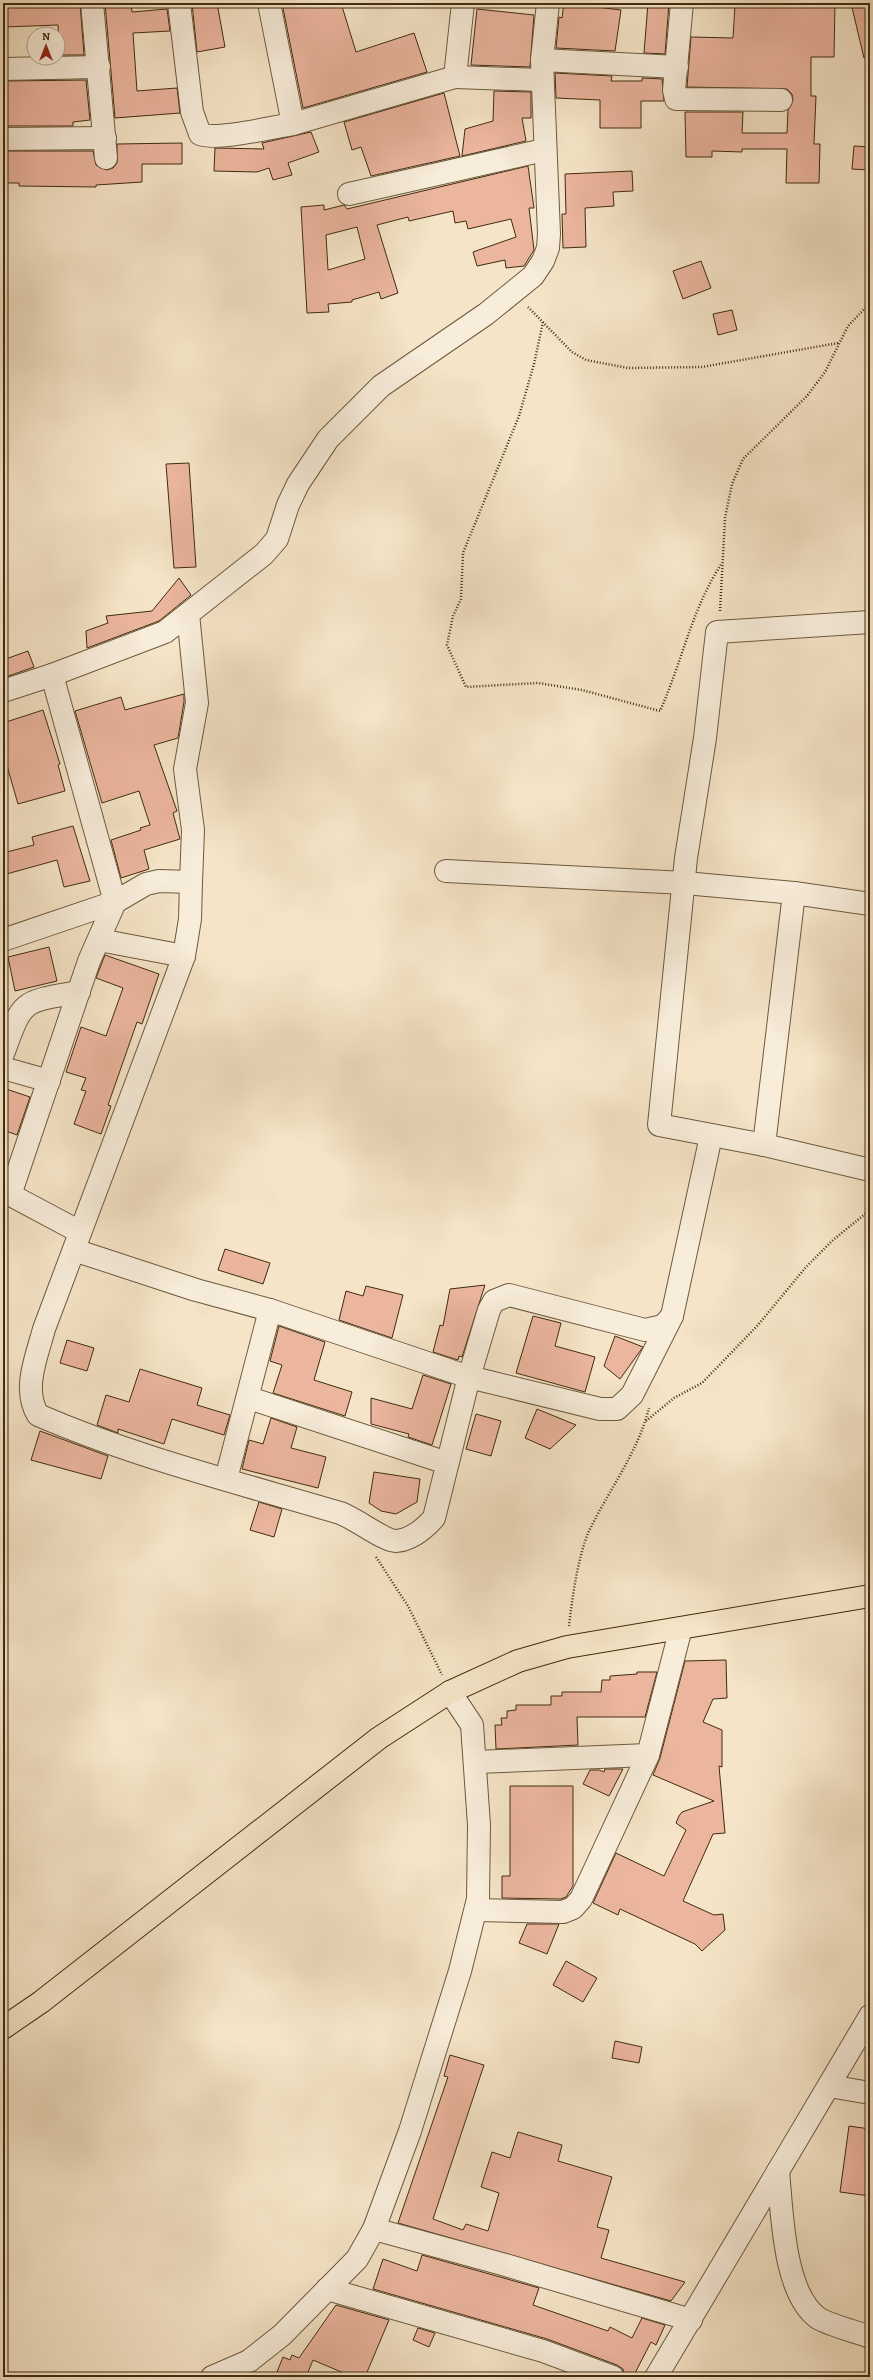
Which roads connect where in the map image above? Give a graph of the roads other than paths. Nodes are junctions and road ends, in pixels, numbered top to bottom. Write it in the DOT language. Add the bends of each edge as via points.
graph roads {
  1 [pos="92,3"];
  2 [pos="179,3"];
  3 [pos="269,3"];
  4 [pos="463,3"];
  5 [pos="548,3"];
  6 [pos="682,3"];
  7 [pos="99,67"];
  8 [pos="677,67"];
  9 [pos="3,69"];
  10 [pos="542,70"];
  11 [pos="455,77"];
  12 [pos="781,100"];
  13 [pos="293,124"];
  14 [pos="3,139"];
  15 [pos="544,150"];
  16 [pos="349,194"];
  17 [pos="188,614"];
  18 [pos="870,622"];
  19 [pos="52,675"];
  20 [pos="3,691"];
  21 [pos="446,871"];
  22 [pos="191,882"];
  23 [pos="684,883"];
  24 [pos="794,893"];
  25 [pos="115,902"];
  26 [pos="870,904"];
  27 [pos="3,940"];
  28 [pos="99,940"];
  29 [pos="184,956"];
  30 [pos="79,992"];
  31 [pos="3,1054"];
  32 [pos="3,1068"];
  33 [pos="49,1081"];
  34 [pos="711,1136"];
  35 [pos="764,1145"];
  36 [pos="870,1170"];
  37 [pos="6,1193"];
  38 [pos="77,1241"];
  39 [pos="270,1310"];
  40 [pos="672,1316"];
  41 [pos="469,1377"];
  42 [pos="249,1398"];
  43 [pos="447,1462"];
  44 [pos="226,1479"];
  45 [pos="870,1596"];
  46 [pos="681,1628"];
  47 [pos="450,1692"];
  48 [pos="648,1755"];
  49 [pos="476,1762"];
  50 [pos="476,1910"];
  51 [pos="870,2016"];
  52 [pos="3,2028"];
  53 [pos="828,2086"];
  54 [pos="870,2092"];
  55 [pos="778,2171"];
  56 [pos="374,2229"];
  57 [pos="327,2289"];
  58 [pos="691,2320"];
  59 [pos="870,2337"];
  60 [pos="239,2371"];
  61 [pos="212,2377"];
  62 [pos="613,2377"];
  63 [pos="656,2377"];
  1 -- 7 [label="street"];
  2 -- 13 [label="street" via="192,112 200,134 232,134"];
  3 -- 13 [label="street"];
  4 -- 11 [label="street"];
  5 -- 10 [label="street"];
  6 -- 8 [label="street"];
  7 -- 9 [label="street"];
  7 -- 14 [label="street" via="105,148"];
  8 -- 10 [label="street"];
  8 -- 12 [label="street" via="674,90 677,100"];
  10 -- 11 [label="street"];
  10 -- 15 [label="street"];
  11 -- 13 [label="street"];
  15 -- 16 [label="street"];
  15 -- 17 [label="street" via="548,194 548,248 533,276 381,386 328,439 308,466 288,505 277,538 264,554"];
  17 -- 19 [label="street" via="164,632"];
  17 -- 22 [label="street" via="197,703 185,769 192,830"];
  18 -- 23 [label="street" via="717,632"];
  19 -- 20 [label="street"];
  19 -- 25 [label="street"];
  21 -- 23 [label="street"];
  22 -- 25 [label="street" via="159,881 146,884"];
  22 -- 29 [label="street" via="190,919"];
  23 -- 24 [label="street"];
  23 -- 34 [label="street" via="659,1125"];
  24 -- 26 [label="street"];
  24 -- 35 [label="street"];
  25 -- 27 [label="street"];
  25 -- 28 [label="street"];
  28 -- 29 [label="street"];
  28 -- 30 [label="street"];
  29 -- 38 [label="street"];
  30 -- 31 [label="street" via="38,999 23,1008 16,1018"];
  30 -- 33 [label="street"];
  32 -- 33 [label="street"];
  33 -- 37 [label="street"];
  34 -- 35 [label="street"];
  34 -- 40 [label="street"];
  35 -- 36 [label="street"];
  37 -- 38 [label="street"];
  38 -- 39 [label="street"];
  38 -- 44 [label="street" via="44,1329 30,1383 33,1406 38,1415 152,1457"];
  39 -- 41 [label="street"];
  39 -- 42 [label="street"];
  40 -- 41 [label="street" via="632,1395 617,1409 600,1409"];
  40 -- 41 [label="street" via="663,1326 645,1330 509,1295 494,1300 489,1310"];
  41 -- 43 [label="street"];
  42 -- 43 [label="street"];
  42 -- 44 [label="street"];
  43 -- 44 [label="street" via="434,1518 425,1529 396,1541 383,1537 350,1516"];
  45 -- 46 [label="main road"];
  46 -- 47 [label="main road" via="567,1647 518,1662"];
  46 -- 48 [label="street"];
  47 -- 49 [label="street" via="472,1725"];
  47 -- 52 [label="main road" via="379,1738 41,2002"];
  48 -- 49 [label="street"];
  48 -- 50 [label="street" via="581,1899 573,1908 563,1912"];
  49 -- 50 [label="street" via="480,1859"];
  50 -- 56 [label="street" via="460,1971 410,2131"];
  51 -- 53 [label="street"];
  53 -- 54 [label="street"];
  53 -- 55 [label="street"];
  55 -- 58 [label="street"];
  55 -- 59 [label="street" via="789,2269 804,2301 818,2318"];
  56 -- 57 [label="street" via="357,2259"];
  56 -- 58 [label="street"];
  57 -- 60 [label="street" via="282,2335"];
  57 -- 62 [label="street" via="543,2351"];
  58 -- 63 [label="street"];
  60 -- 61 [label="street"];
}
